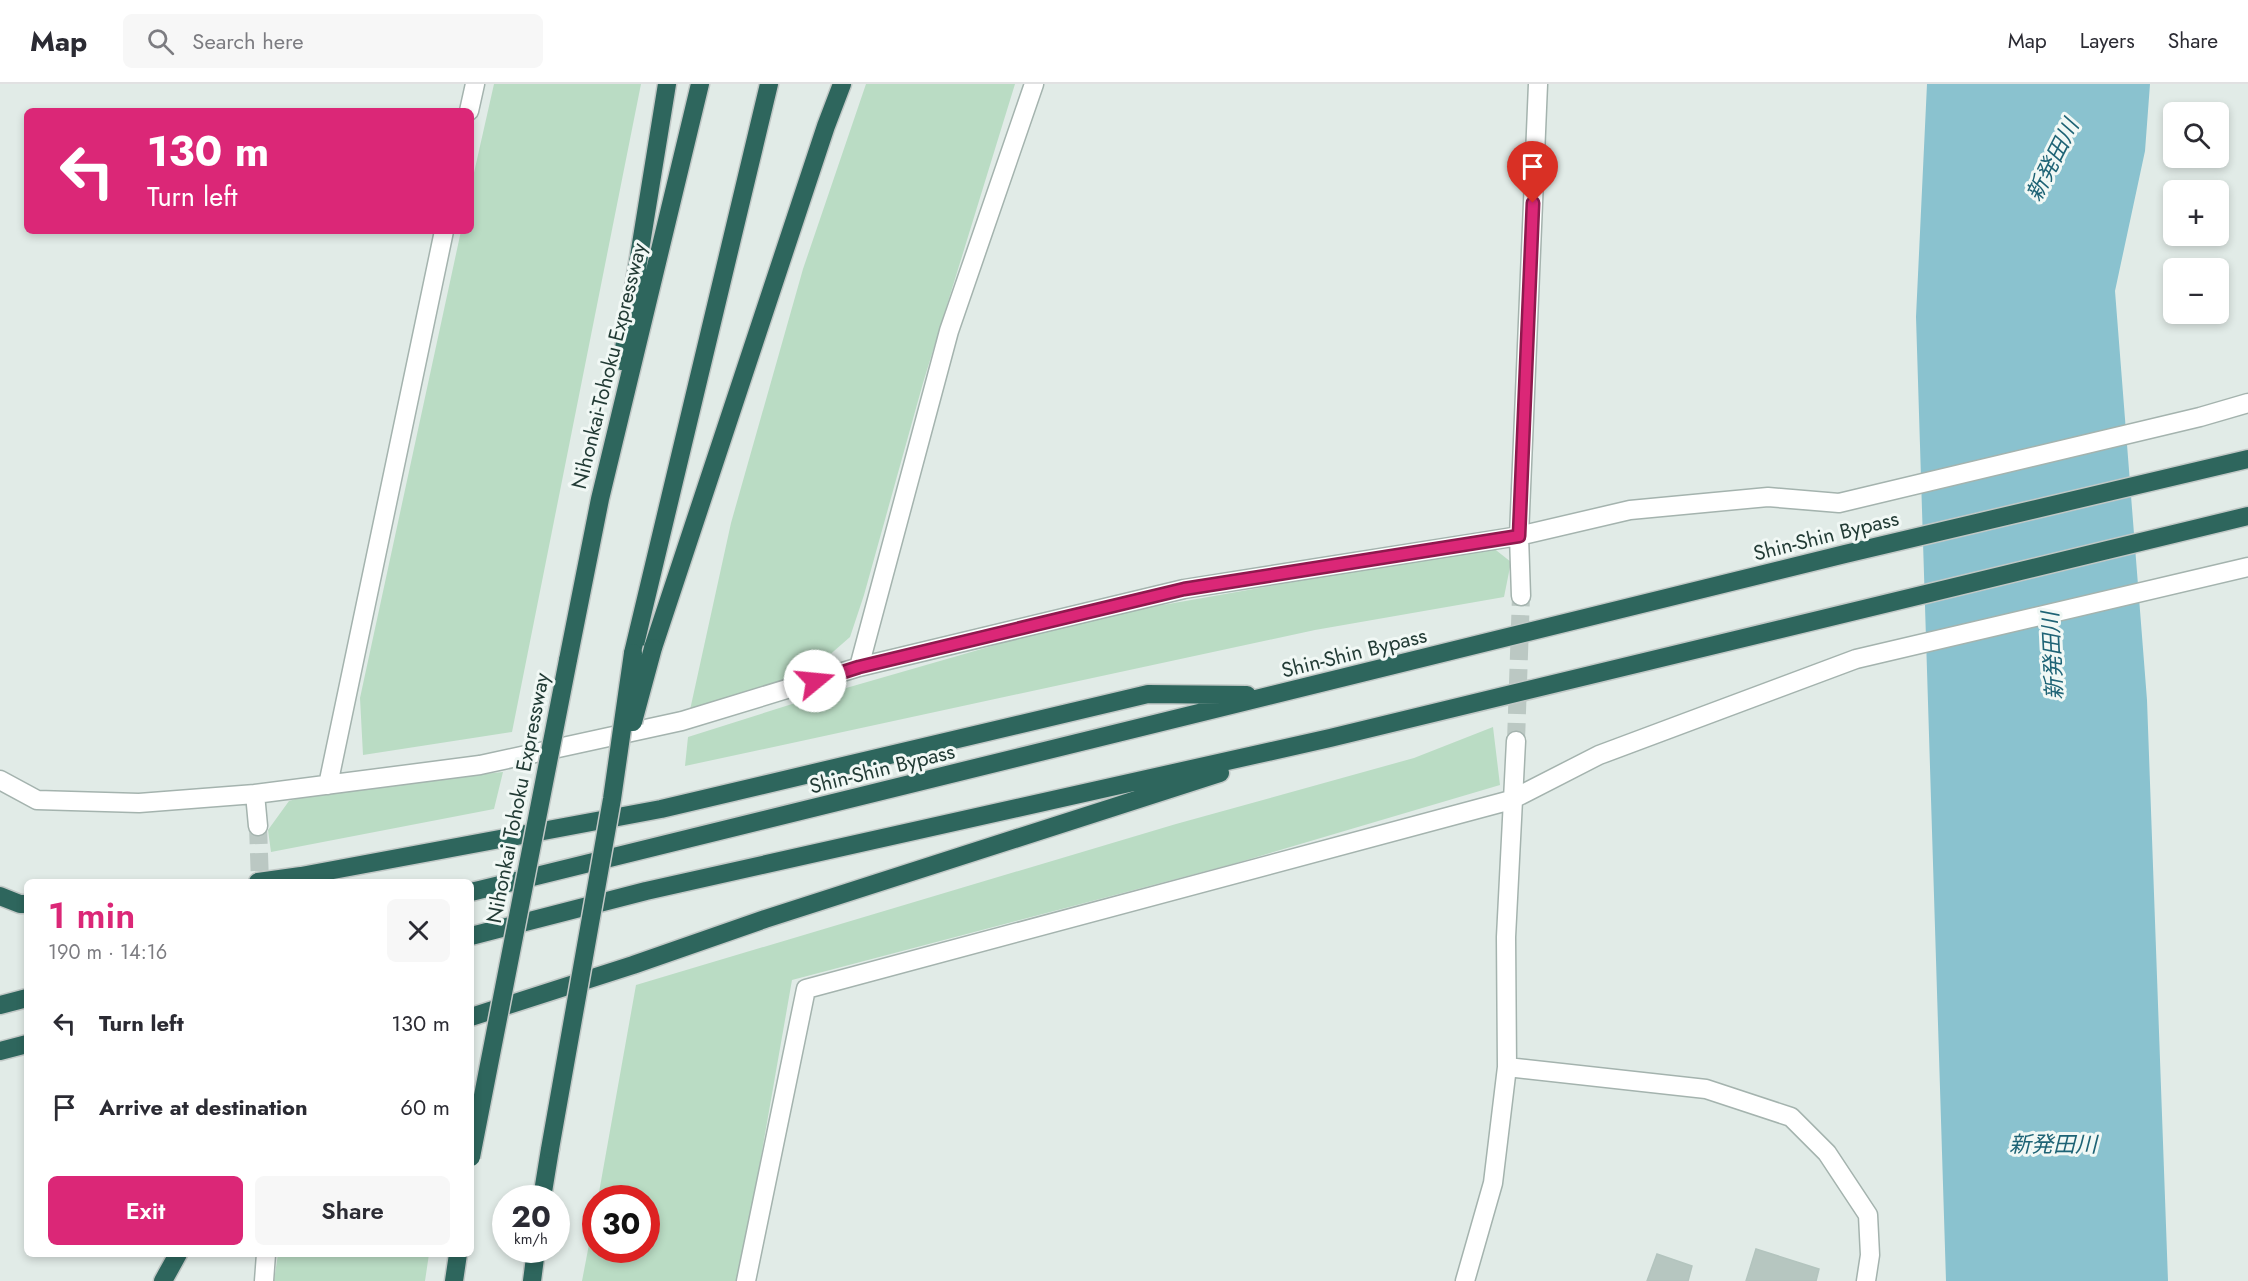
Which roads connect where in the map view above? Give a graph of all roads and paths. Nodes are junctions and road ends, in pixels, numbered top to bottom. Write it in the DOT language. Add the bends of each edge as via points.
graph roads {
  1 [pos="475,84"];
  2 [pos="668,84"];
  3 [pos="700,84"];
  4 [pos="769,84"];
  5 [pos="835,84"];
  6 [pos="842,84"];
  7 [pos="1034,84"];
  8 [pos="1538,84"];
  9 [pos="470,108"];
  10 [pos="826,126"];
  11 [pos="443,234"];
  12 [pos="2248,403"];
  13 [pos="2248,459"];
  14 [pos="600,499"];
  15 [pos="2248,516"];
  16 [pos="1519,536"];
  17 [pos="2248,567"];
  18 [pos="1521,596"];
  19 [pos="568,660"];
  20 [pos="859,667"];
  21 [pos="1275,696"];
  22 [pos="1330,738"];
  23 [pos="1516,741"];
  24 [pos="0,780"];
  25 [pos="327,785"];
  26 [pos="255,794"];
  27 [pos="612,799"];
  28 [pos="1511,800"];
  29 [pos="258,826"];
  30 [pos="278,879"];
  31 [pos="474,891"];
  32 [pos="0,896"];
  33 [pos="24,904"];
  34 [pos="474,935"];
  35 [pos="24,999"];
  36 [pos="0,1005"];
  37 [pos="474,1016"];
  38 [pos="24,1045"];
  39 [pos="0,1051"];
  40 [pos="1507,1067"];
  41 [pos="474,1141"];
  42 [pos="544,1185"];
  43 [pos="176,1257"];
  44 [pos="266,1257"];
  45 [pos="458,1257"];
  46 [pos="534,1263"];
  47 [pos="163,1281"];
  48 [pos="264,1281"];
  49 [pos="454,1281"];
  50 [pos="532,1281"];
  51 [pos="746,1281"];
  52 [pos="1465,1281"];
  53 [pos="1866,1281"];
  1 -- 9 [label="street"];
  2 -- 14 [label="highway"];
  3 -- 14 [label="highway, Nihonkai-Tohoku Expressway"];
  4 -- 27 [label="highway, bridge" via="633,653"];
  5 -- 10 [label="street"];
  6 -- 10 [label="highway"];
  7 -- 20 [label="street" via="949,331"];
  8 -- 16 [label="street"];
  10 -- 27 [label="highway, bridge" via="653,648"];
  11 -- 25 [label="street"];
  12 -- 16 [label="street" via="1839,503 1768,497 1630,510"];
  13 -- 21 [label="highway, Shin-Shin Bypass" via="1845,554"];
  14 -- 19 [label="highway, Nihonkai-Tohoku Expressway"];
  15 -- 22 [label="highway"];
  16 -- 18 [label="street"];
  16 -- 20 [label="street" via="1184,589"];
  17 -- 28 [label="street" via="1856,659 1599,755"];
  19 -- 41 [label="highway, Nihonkai Tohoku Expressway, bridge"];
  20 -- 25 [label="street" via="671,724 480,765"];
  21 -- 30 [label="highway" via="1148,694 661,809"];
  21 -- 31 [label="highway, Shin-Shin Bypass"];
  22 -- 34 [label="highway" via="657,889"];
  22 -- 37 [label="highway"];
  23 -- 28 [label="street"];
  24 -- 26 [label="street" via="37,800 139,803"];
  25 -- 26 [label="street"];
  26 -- 29 [label="street"];
  27 -- 42 [label="highway, bridge"];
  28 -- 40 [label="street"];
  28 -- 51 [label="street" via="806,989"];
  32 -- 33 [label="highway"];
  35 -- 36 [label="highway"];
  38 -- 39 [label="highway"];
  40 -- 52 [label="street" via="1493,1183"];
  40 -- 53 [label="street" via="1706,1089 1791,1117 1827,1153 1868,1215 1870,1255"];
  43 -- 47 [label="highway"];
  44 -- 48 [label="street"];
  45 -- 49 [label="highway"];
  46 -- 50 [label="highway"];
}
